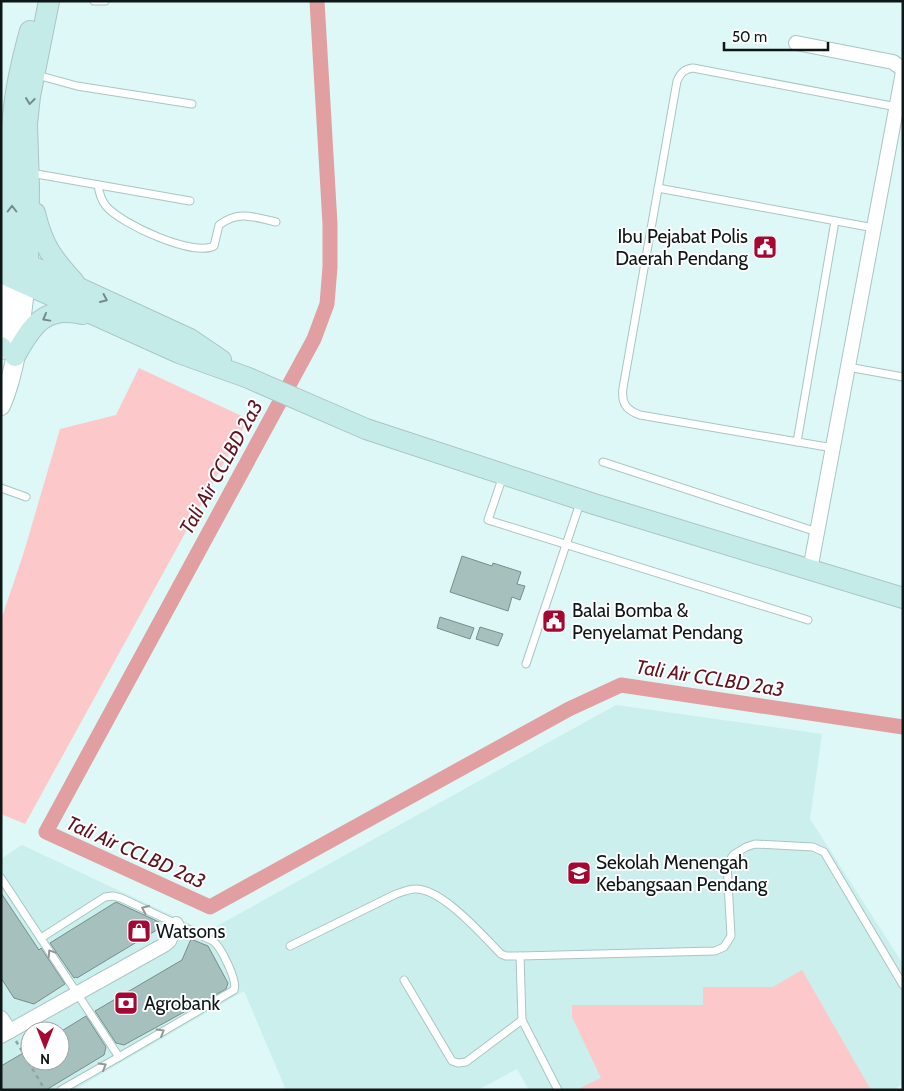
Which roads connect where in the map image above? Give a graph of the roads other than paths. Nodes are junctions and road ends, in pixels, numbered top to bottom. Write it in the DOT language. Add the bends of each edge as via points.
graph roads {
  1 [pos="39,1"];
  2 [pos="49,1"];
  3 [pos="94,1"];
  4 [pos="105,1"];
  5 [pos="796,43"];
  6 [pos="34,74"];
  7 [pos="192,104"];
  8 [pos="897,107"];
  9 [pos="11,151"];
  10 [pos="1,178"];
  11 [pos="28,180"];
  12 [pos="98,185"];
  13 [pos="658,188"];
  14 [pos="190,201"];
  15 [pos="835,221"];
  16 [pos="276,222"];
  17 [pos="874,228"];
  18 [pos="13,268"];
  19 [pos="81,289"];
  20 [pos="109,321"];
  21 [pos="5,350"];
  22 [pos="848,367"];
  23 [pos="903,377"];
  24 [pos="253,381"];
  25 [pos="1,406"];
  26 [pos="797,442"];
  27 [pos="833,448"];
  28 [pos="603,462"];
  29 [pos="503,474"];
  30 [pos="1,488"];
  31 [pos="26,497"];
  32 [pos="581,500"];
  33 [pos="817,532"];
  34 [pos="566,544"];
  35 [pos="810,570"];
  36 [pos="903,598"];
  37 [pos="808,620"];
  38 [pos="526,664"];
  39 [pos="1,878"];
  40 [pos="176,924"];
  41 [pos="41,938"];
  42 [pos="290,946"];
  43 [pos="520,956"];
  44 [pos="404,980"];
  45 [pos="903,985"];
  46 [pos="78,994"];
  47 [pos="1,1018"];
  48 [pos="522,1020"];
  49 [pos="6,1034"];
  50 [pos="119,1057"];
  51 [pos="61,1090"];
  52 [pos="558,1090"];
  1 -- 9 [label="main road" via="19,75"];
  2 -- 6 [label="main road"];
  3 -- 4 [label="lane"];
  5 -- 8 [label="street" via="898,64 903,77"];
  6 -- 7 [label="lane" via="77,86"];
  6 -- 11 [label="main road, one-way" via="27,124"];
  8 -- 13 [label="lane" via="701,69 686,69 677,81"];
  8 -- 17 [label="street"];
  9 -- 10 [label="main road"];
  18 -- 9 [label="main road, one-way"];
  11 -- 12 [label="lane"];
  11 -- 18 [label="main road"];
  11 -- 19 [label="main road" via="43,242"];
  12 -- 14 [label="lane"];
  12 -- 16 [label="lane" via="106,206 130,224 201,249 214,246 219,225 237,215"];
  13 -- 15 [label="lane"];
  13 -- 26 [label="lane" via="623,388 624,404 640,414"];
  15 -- 17 [label="lane"];
  15 -- 26 [label="lane"];
  17 -- 22 [label="street"];
  18 -- 19 [label="main road"];
  18 -- 20 [label="main road"];
  18 -- 21 [label="street"];
  19 -- 24 [label="main road, one-way" via="190,339"];
  20 -- 21 [label="main road, one-way" via="71,311 56,313 42,319"];
  20 -- 24 [label="main road" via="178,353"];
  21 -- 25 [label="street"];
  22 -- 23 [label="lane"];
  22 -- 27 [label="street"];
  24 -- 29 [label="main road" via="366,429"];
  26 -- 27 [label="lane"];
  27 -- 33 [label="street"];
  28 -- 33 [label="lane"];
  29 -- 32 [label="main road"];
  29 -- 34 [label="lane" via="488,520"];
  30 -- 31 [label="lane"];
  32 -- 34 [label="lane"];
  32 -- 35 [label="main road"];
  33 -- 35 [label="street"];
  34 -- 37 [label="lane"];
  34 -- 38 [label="lane"];
  35 -- 36 [label="main road"];
  39 -- 41 [label="lane"];
  40 -- 41 [label="lane, one-way" via="121,898 109,896"];
  40 -- 46 [label="street" via="164,945"];
  50 -- 40 [label="lane, one-way" via="235,988 217,944"];
  46 -- 41 [label="lane, one-way"];
  42 -- 43 [label="lane" via="396,894 415,888 430,892 456,909 501,954"];
  43 -- 45 [label="lane" via="715,951 724,947 731,936 727,865 733,855 755,844 813,847 824,852"];
  43 -- 48 [label="lane"];
  44 -- 48 [label="lane" via="452,1061 466,1062"];
  46 -- 49 [label="street"];
  46 -- 50 [label="lane"];
  47 -- 49 [label="street"];
  48 -- 52 [label="lane"];
  51 -- 50 [label="lane, one-way"];
}
